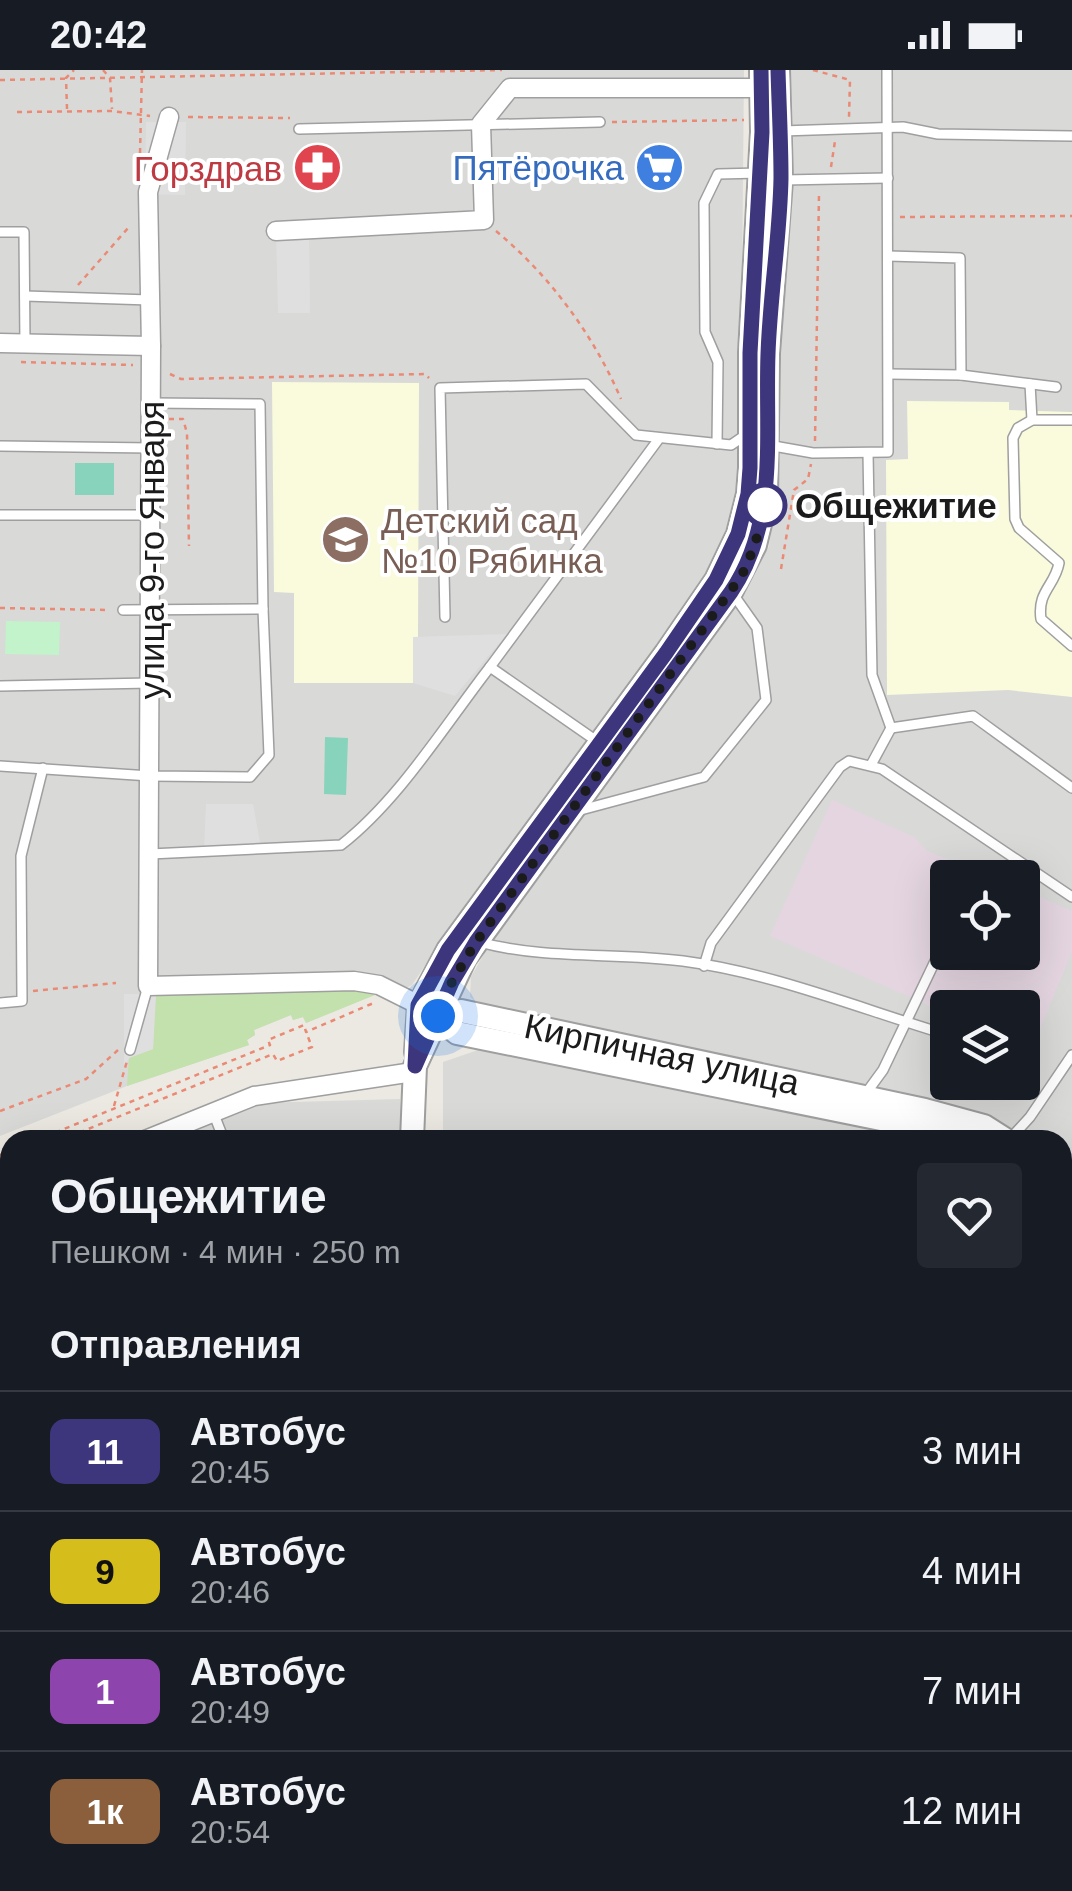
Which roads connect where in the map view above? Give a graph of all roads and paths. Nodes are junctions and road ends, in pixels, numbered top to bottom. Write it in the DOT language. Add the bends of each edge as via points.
graph roads {
  1 [pos="74,70"];
  2 [pos="103,70"];
  3 [pos="142,70"];
  4 [pos="502,70"];
  5 [pos="778,70"];
  6 [pos="813,70"];
  7 [pos="888,70"];
  8 [pos="66,78"];
  9 [pos="110,78"];
  10 [pos="142,78"];
  11 [pos="761,79"];
  12 [pos="0,80"];
  13 [pos="67,111"];
  14 [pos="112,111"];
  15 [pos="169,117"];
  16 [pos="600,122"];
  17 [pos="481,124"];
  18 [pos="298,128"];
  19 [pos="763,128"];
  20 [pos="888,128"];
  21 [pos="841,130"];
  22 [pos="1072,136"];
  23 [pos="140,167"];
  24 [pos="770,177"];
  25 [pos="888,178"];
  26 [pos="819,179"];
  27 [pos="1072,216"];
  28 [pos="138,218"];
  29 [pos="888,218"];
  30 [pos="484,220"];
  31 [pos="276,231"];
  32 [pos="0,232"];
  33 [pos="888,256"];
  34 [pos="25,296"];
  35 [pos="68,298"];
  36 [pos="150,300"];
  37 [pos="0,343"];
  38 [pos="22,353"];
  39 [pos="151,356"];
  40 [pos="888,374"];
  41 [pos="961,375"];
  42 [pos="1030,384"];
  43 [pos="1056,387"];
  44 [pos="440,388"];
  45 [pos="151,403"];
  46 [pos="622,403"];
  47 [pos="170,418"];
  48 [pos="1032,420"];
  49 [pos="1072,420"];
  50 [pos="759,439"];
  51 [pos="658,440"];
  52 [pos="717,444"];
  53 [pos="0,446"];
  54 [pos="151,448"];
  55 [pos="813,453"];
  56 [pos="868,453"];
  57 [pos="0,515"];
  58 [pos="151,516"];
  59 [pos="188,546"];
  60 [pos="781,569"];
  61 [pos="731,592"];
  62 [pos="0,608"];
  63 [pos="264,609"];
  64 [pos="123,610"];
  65 [pos="150,610"];
  66 [pos="444,617"];
  67 [pos="1072,646"];
  68 [pos="490,667"];
  69 [pos="150,683"];
  70 [pos="0,686"];
  71 [pos="892,728"];
  72 [pos="598,742"];
  73 [pos="871,765"];
  74 [pos="0,766"];
  75 [pos="43,768"];
  76 [pos="150,776"];
  77 [pos="1072,788"];
  78 [pos="570,813"];
  79 [pos="150,854"];
  80 [pos="1072,897"];
  81 [pos="476,942"];
  82 [pos="704,966"];
  83 [pos="931,970"];
  84 [pos="116,983"];
  85 [pos="148,986"];
  86 [pos="22,992"];
  87 [pos="377,1002"];
  88 [pos="0,1003"];
  89 [pos="428,1010"];
  90 [pos="906,1022"];
  91 [pos="930,1029"];
  92 [pos="306,1032"];
  93 [pos="270,1046"];
  94 [pos="115,1050"];
  95 [pos="130,1050"];
  96 [pos="273,1054"];
  97 [pos="1072,1055"];
  98 [pos="414,1069"];
  99 [pos="863,1097"];
  100 [pos="114,1108"];
  101 [pos="0,1111"];
  102 [pos="213,1112"];
  103 [pos="61,1130"];
  104 [pos="86,1130"];
  105 [pos="169,1130"];
  106 [pos="220,1130"];
  107 [pos="412,1130"];
  108 [pos="935,1130"];
  109 [pos="988,1130"];
  110 [pos="1018,1130"];
  1 -- 8 [label="path"];
  2 -- 9 [label="path"];
  3 -- 10 [label="path"];
  4 -- 10 [label="path"];
  5 -- 19 [label="street"];
  6 -- 21 [label="path" via="850,80 849,118"];
  7 -- 20 [label="lane"];
  8 -- 9 [label="path"];
  8 -- 12 [label="path"];
  8 -- 13 [label="path"];
  9 -- 10 [label="path"];
  9 -- 14 [label="path"];
  10 -- 23 [label="path"];
  11 -- 17 [label="street" via="510,88"];
  11 -- 19 [label="street"];
  15 -- 36 [label="street, улица 9-го Января" via="148,192"];
  16 -- 17 [label="lane"];
  16 -- 19 [label="path"];
  17 -- 18 [label="lane"];
  17 -- 30 [label="street"];
  19 -- 21 [label="lane"];
  19 -- 24 [label="street"];
  20 -- 21 [label="lane"];
  20 -- 22 [label="lane"];
  20 -- 25 [label="lane"];
  21 -- 26 [label="path" via="833,165"];
  24 -- 26 [label="lane"];
  24 -- 50 [label="street" via="750,353"];
  24 -- 52 [label="lane" via="718,174 704,203 706,332 718,362"];
  25 -- 26 [label="lane"];
  25 -- 29 [label="lane"];
  26 -- 55 [label="path"];
  27 -- 29 [label="path"];
  28 -- 35 [label="path"];
  29 -- 33 [label="lane"];
  30 -- 31 [label="street"];
  30 -- 46 [label="path" via="532,261 602,355"];
  32 -- 34 [label="lane" via="24,232"];
  33 -- 40 [label="lane"];
  33 -- 41 [label="lane" via="960,258"];
  34 -- 35 [label="lane"];
  34 -- 38 [label="lane"];
  35 -- 36 [label="lane"];
  36 -- 39 [label="street, улица 9-го Января"];
  37 -- 38 [label="street"];
  38 -- 39 [label="street"];
  38 -- 39 [label="path"];
  39 -- 44 [label="path" via="181,379 425,374"];
  39 -- 45 [label="street, улица 9-го Января"];
  40 -- 41 [label="lane"];
  40 -- 56 [label="lane" via="888,452"];
  41 -- 42 [label="lane"];
  42 -- 43 [label="lane"];
  42 -- 48 [label="lane"];
  44 -- 51 [label="lane" via="586,384 636,435"];
  44 -- 66 [label="lane"];
  45 -- 54 [label="street, улица 9-го Января"];
  45 -- 63 [label="lane" via="260,404"];
  47 -- 59 [label="path" via="183,419 187,433"];
  48 -- 49 [label="lane"];
  48 -- 67 [label="lane" via="1013,438 1015,519 1059,563 1042,594 1041,620"];
  50 -- 52 [label="lane"];
  50 -- 55 [label="lane"];
  50 -- 61 [label="street" via="766,499"];
  50 -- 72 [label="street" via="726,564"];
  51 -- 52 [label="lane"];
  51 -- 68 [label="lane"];
  53 -- 54 [label="lane"];
  54 -- 58 [label="street, улица 9-го Января"];
  55 -- 56 [label="lane"];
  55 -- 60 [label="path" via="808,479 794,490"];
  56 -- 71 [label="lane" via="872,675"];
  57 -- 58 [label="lane"];
  58 -- 65 [label="street, улица 9-го Января"];
  61 -- 78 [label="street"];
  61 -- 78 [label="lane" via="757,628 766,700 704,777"];
  62 -- 64 [label="path"];
  63 -- 65 [label="lane"];
  63 -- 76 [label="lane" via="269,754 250,776"];
  64 -- 65 [label="lane"];
  65 -- 69 [label="street, улица 9-го Января"];
  68 -- 72 [label="lane"];
  68 -- 79 [label="lane" via="392,793 340,845"];
  69 -- 70 [label="lane"];
  69 -- 76 [label="street, улица 9-го Января"];
  71 -- 73 [label="lane"];
  71 -- 77 [label="lane" via="973,716"];
  72 -- 89 [label="street" via="448,950"];
  73 -- 80 [label="lane"];
  73 -- 82 [label="lane" via="850,761 840,767 711,943"];
  74 -- 75 [label="lane"];
  75 -- 76 [label="lane"];
  75 -- 86 [label="lane" via="21,856"];
  76 -- 79 [label="street, улица 9-го Января"];
  78 -- 81 [label="street"];
  79 -- 85 [label="street, улица 9-го Января"];
  81 -- 82 [label="lane" via="514,952"];
  81 -- 89 [label="street"];
  82 -- 90 [label="lane"];
  83 -- 90 [label="lane"];
  84 -- 86 [label="path"];
  85 -- 89 [label="street" via="354,981"];
  85 -- 95 [label="lane"];
  86 -- 88 [label="lane" via="22,1001"];
  87 -- 92 [label="path"];
  89 -- 98 [label="street"];
  89 -- 99 [label="street, Кирпичная улица" via="462,1010"];
  89 -- 108 [label="street, Кирпичная улица" via="457,1033"];
  90 -- 91 [label="lane"];
  90 -- 99 [label="lane"];
  92 -- 93 [label="path" via="304,1026 268,1040"];
  92 -- 96 [label="path" via="312,1047 277,1061"];
  93 -- 96 [label="path"];
  93 -- 100 [label="path"];
  94 -- 101 [label="path" via="86,1079"];
  95 -- 100 [label="path"];
  96 -- 104 [label="path"];
  97 -- 110 [label="lane"];
  98 -- 102 [label="street" via="254,1096"];
  98 -- 107 [label="street"];
  99 -- 109 [label="street, Кирпичная улица"];
  100 -- 103 [label="path"];
  102 -- 105 [label="street"];
  102 -- 106 [label="lane"];
}
